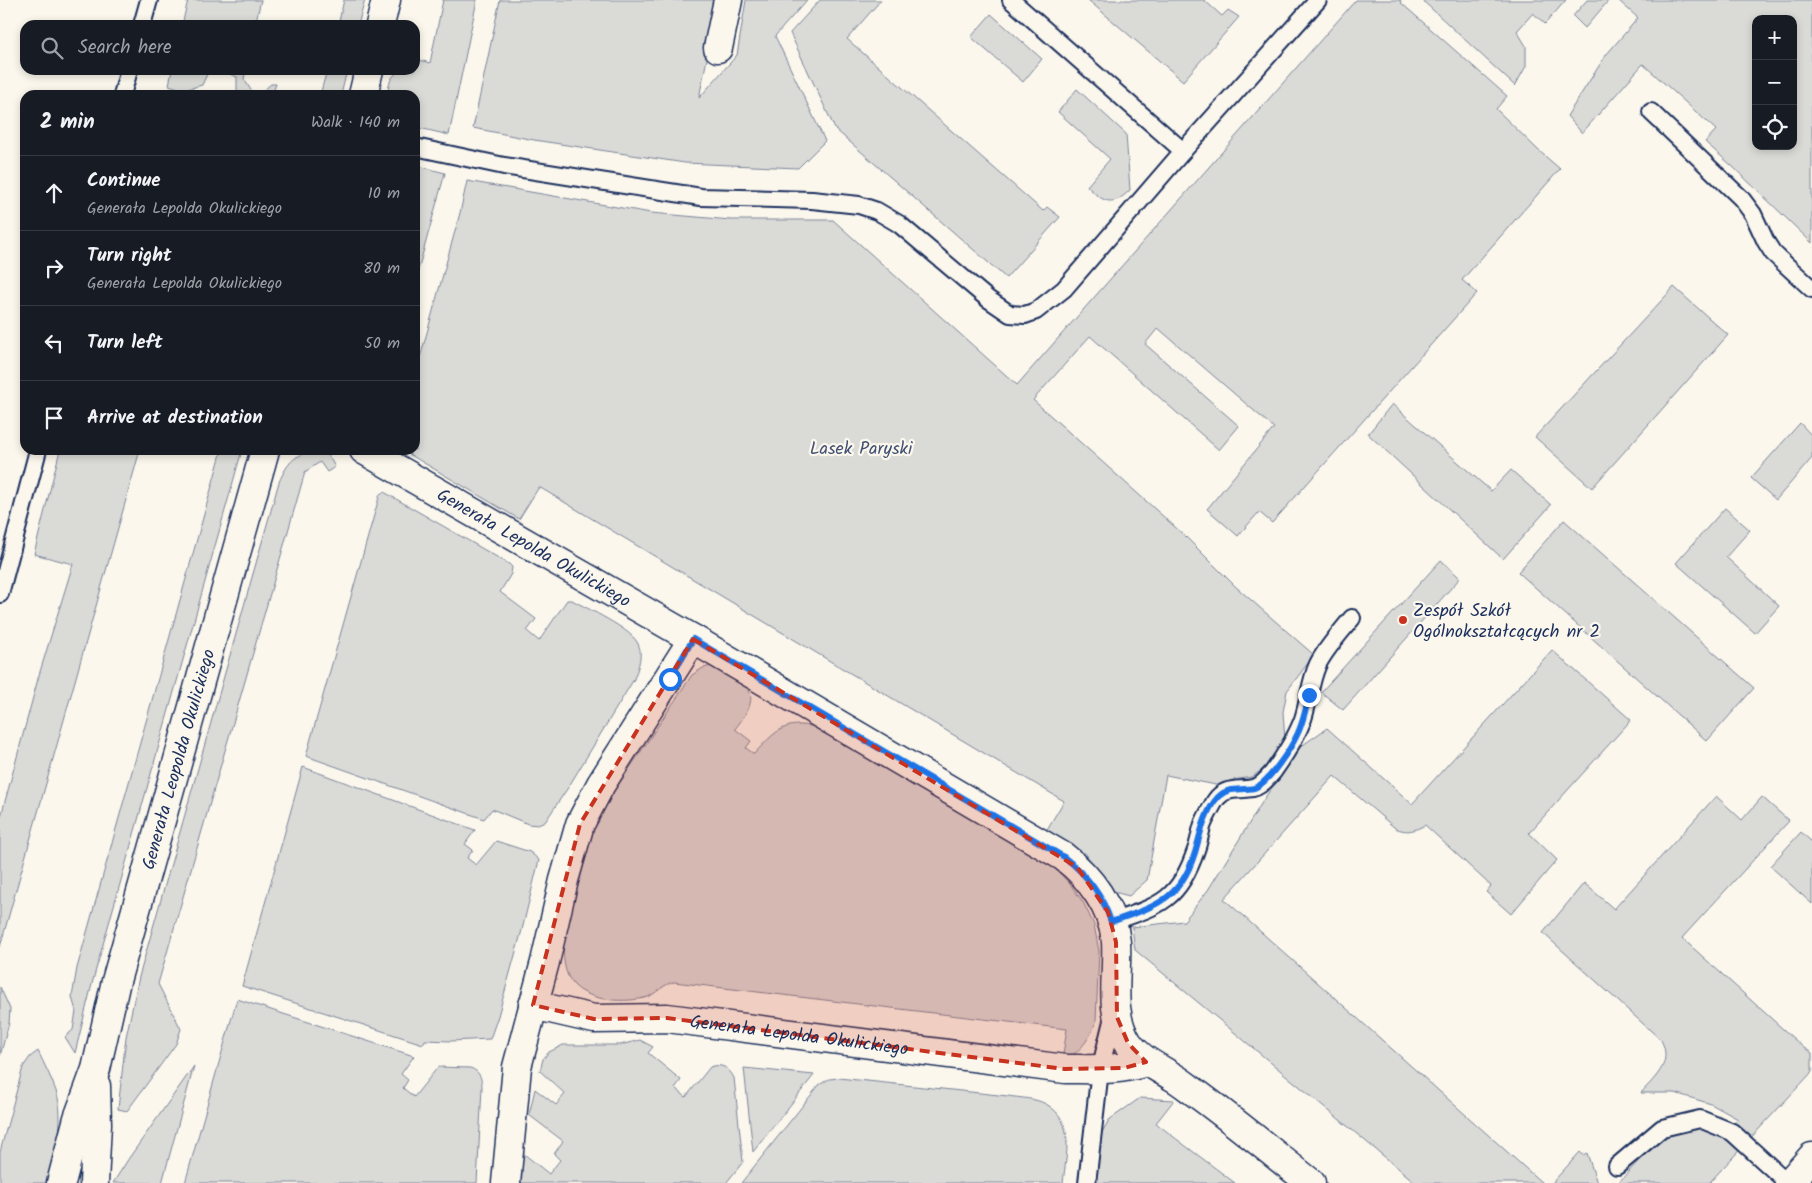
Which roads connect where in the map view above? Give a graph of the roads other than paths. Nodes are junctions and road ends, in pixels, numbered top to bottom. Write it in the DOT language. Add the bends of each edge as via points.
graph roads {
  1 [pos="149,0"];
  2 [pos="386,0"];
  3 [pos="728,0"];
  4 [pos="1011,0"];
  5 [pos="1318,0"];
  6 [pos="143,20"];
  7 [pos="381,20"];
  8 [pos="718,48"];
  9 [pos="128,75"];
  10 [pos="368,75"];
  11 [pos="123,90"];
  12 [pos="364,90"];
  13 [pos="1651,112"];
  14 [pos="420,147"];
  15 [pos="1183,151"];
  16 [pos="1812,289"];
  17 [pos="36,455"];
  18 [pos="264,455"];
  19 [pos="372,455"];
  20 [pos="4,563"];
  21 [pos="0,594"];
  22 [pos="1352,618"];
  23 [pos="693,639"];
  24 [pos="1111,922"];
  25 [pos="1115,1004"];
  26 [pos="534,1005"];
  27 [pos="1146,1062"];
  28 [pos="96,1069"];
  29 [pos="1100,1070"];
  30 [pos="1812,1157"];
  31 [pos="1617,1166"];
  32 [pos="61,1183"];
  33 [pos="94,1183"];
  34 [pos="506,1183"];
  35 [pos="1087,1183"];
  36 [pos="1311,1183"];
  37 [pos="1788,1183"];
  1 -- 6 [label="lane"];
  2 -- 7 [label="street"];
  3 -- 8 [label="street"];
  4 -- 15 [label="lane"];
  5 -- 15 [label="lane"];
  9 -- 11 [label="lane"];
  10 -- 12 [label="street"];
  13 -- 16 [label="lane" via="1741,198 1774,253"];
  14 -- 15 [label="lane" via="504,166 701,197 812,200 859,205 898,224 1010,314 1025,315 1036,312 1064,289"];
  17 -- 20 [label="lane"];
  18 -- 28 [label="street, Generała Leopolda Okulickiego" via="116,981"];
  19 -- 23 [label="street, Generała Lepolda Okulickiego"];
  20 -- 21 [label="lane"];
  22 -- 24 [label="lane" via="1319,662 1296,736 1272,773 1258,786 1232,789 1216,799 1203,824 1188,871 1173,893 1141,912"];
  23 -- 24 [label="street, Generała Lepolda Okulickiego" via="1064,857 1077,867 1101,897"];
  23 -- 26 [label="street" via="601,784 580,824"];
  24 -- 25 [label="street, Generała Lepolda Okulickiego" via="1116,942"];
  25 -- 27 [label="street, Generała Lepolda Okulickiego" via="1118,1023 1128,1043"];
  25 -- 29 [label="lane, Generała Lepolda Okulickiego"];
  26 -- 29 [label="street, Generała Lepolda Okulickiego" via="594,1019 667,1018 1065,1069"];
  26 -- 34 [label="street" via="517,1067"];
  27 -- 29 [label="street, Generała Lepolda Okulickiego"];
  27 -- 36 [label="street, Generała Lepolda Okulickiego" via="1174,1077"];
  28 -- 32 [label="street, Generała Leopolda Okulickiego" via="78,1118"];
  28 -- 33 [label="street, Generała Leopolda Okulickiego"];
  29 -- 35 [label="lane, Generała Lepolda Okulickiego"];
  30 -- 37 [label="street"];
  31 -- 37 [label="lane" via="1662,1128 1700,1119 1732,1132"];
}
